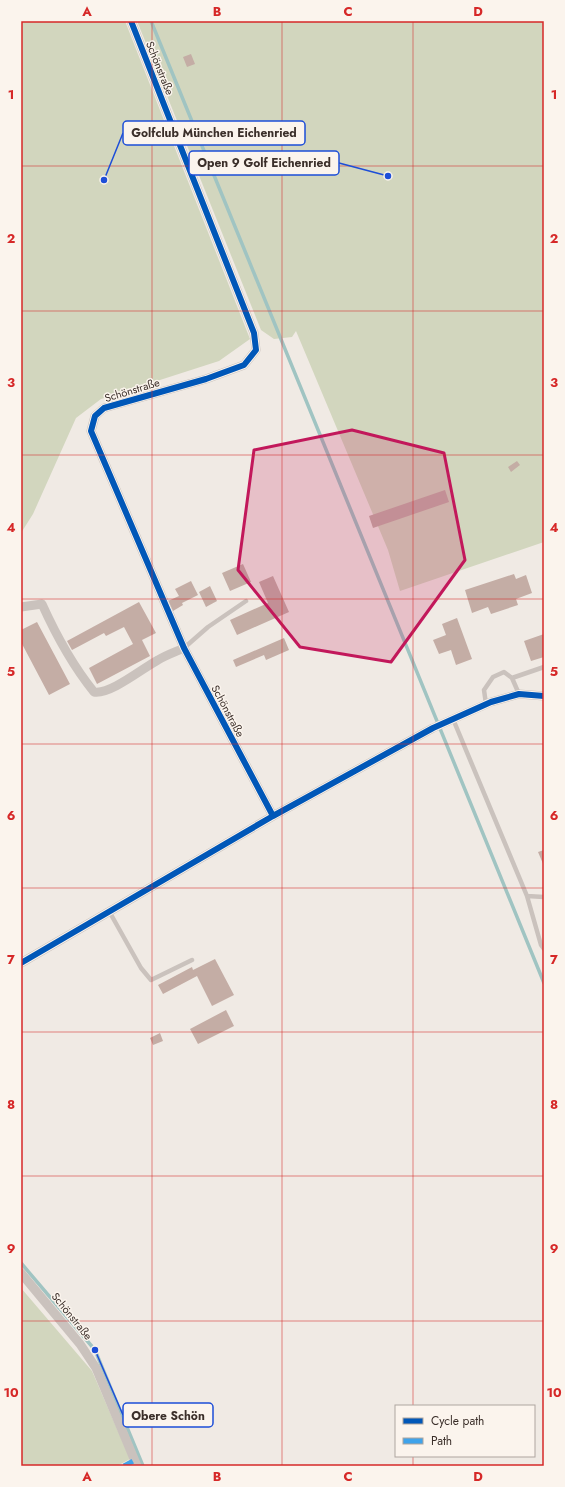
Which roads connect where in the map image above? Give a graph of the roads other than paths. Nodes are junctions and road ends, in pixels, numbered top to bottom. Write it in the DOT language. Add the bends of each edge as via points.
graph roads {
  1 [pos="130,21"];
  2 [pos="246,601"];
  3 [pos="21,607"];
  4 [pos="184,648"];
  5 [pos="544,667"];
  6 [pos="512,678"];
  7 [pos="520,694"];
  8 [pos="544,696"];
  9 [pos="486,704"];
  10 [pos="449,721"];
  11 [pos="273,816"];
  12 [pos="527,896"];
  13 [pos="544,897"];
  14 [pos="108,911"];
  15 [pos="544,948"];
  16 [pos="192,960"];
  17 [pos="21,963"];
  18 [pos="21,1273"];
  19 [pos="138,1466"];
  1 -- 4 [label="street, Schönstraße" via="253,330 256,350 244,365 206,379 104,408 95,416 91,431"];
  2 -- 4 [label="lane" via="208,627"];
  3 -- 4 [label="street" via="42,604 77,671 94,692 99,693 114,687 159,659"];
  4 -- 11 [label="street, Schönstraße"];
  5 -- 6 [label="lane"];
  6 -- 7 [label="lane"];
  6 -- 9 [label="lane" via="504,672 493,677 484,690"];
  7 -- 8 [label="street"];
  7 -- 9 [label="street"];
  9 -- 10 [label="street"];
  10 -- 11 [label="street"];
  10 -- 12 [label="lane"];
  11 -- 14 [label="street"];
  12 -- 13 [label="lane"];
  12 -- 15 [label="lane"];
  14 -- 16 [label="lane" via="141,968 151,980"];
  14 -- 17 [label="street"];
  18 -- 19 [label="street, Schönstraße" via="80,1344 96,1368"];
}
